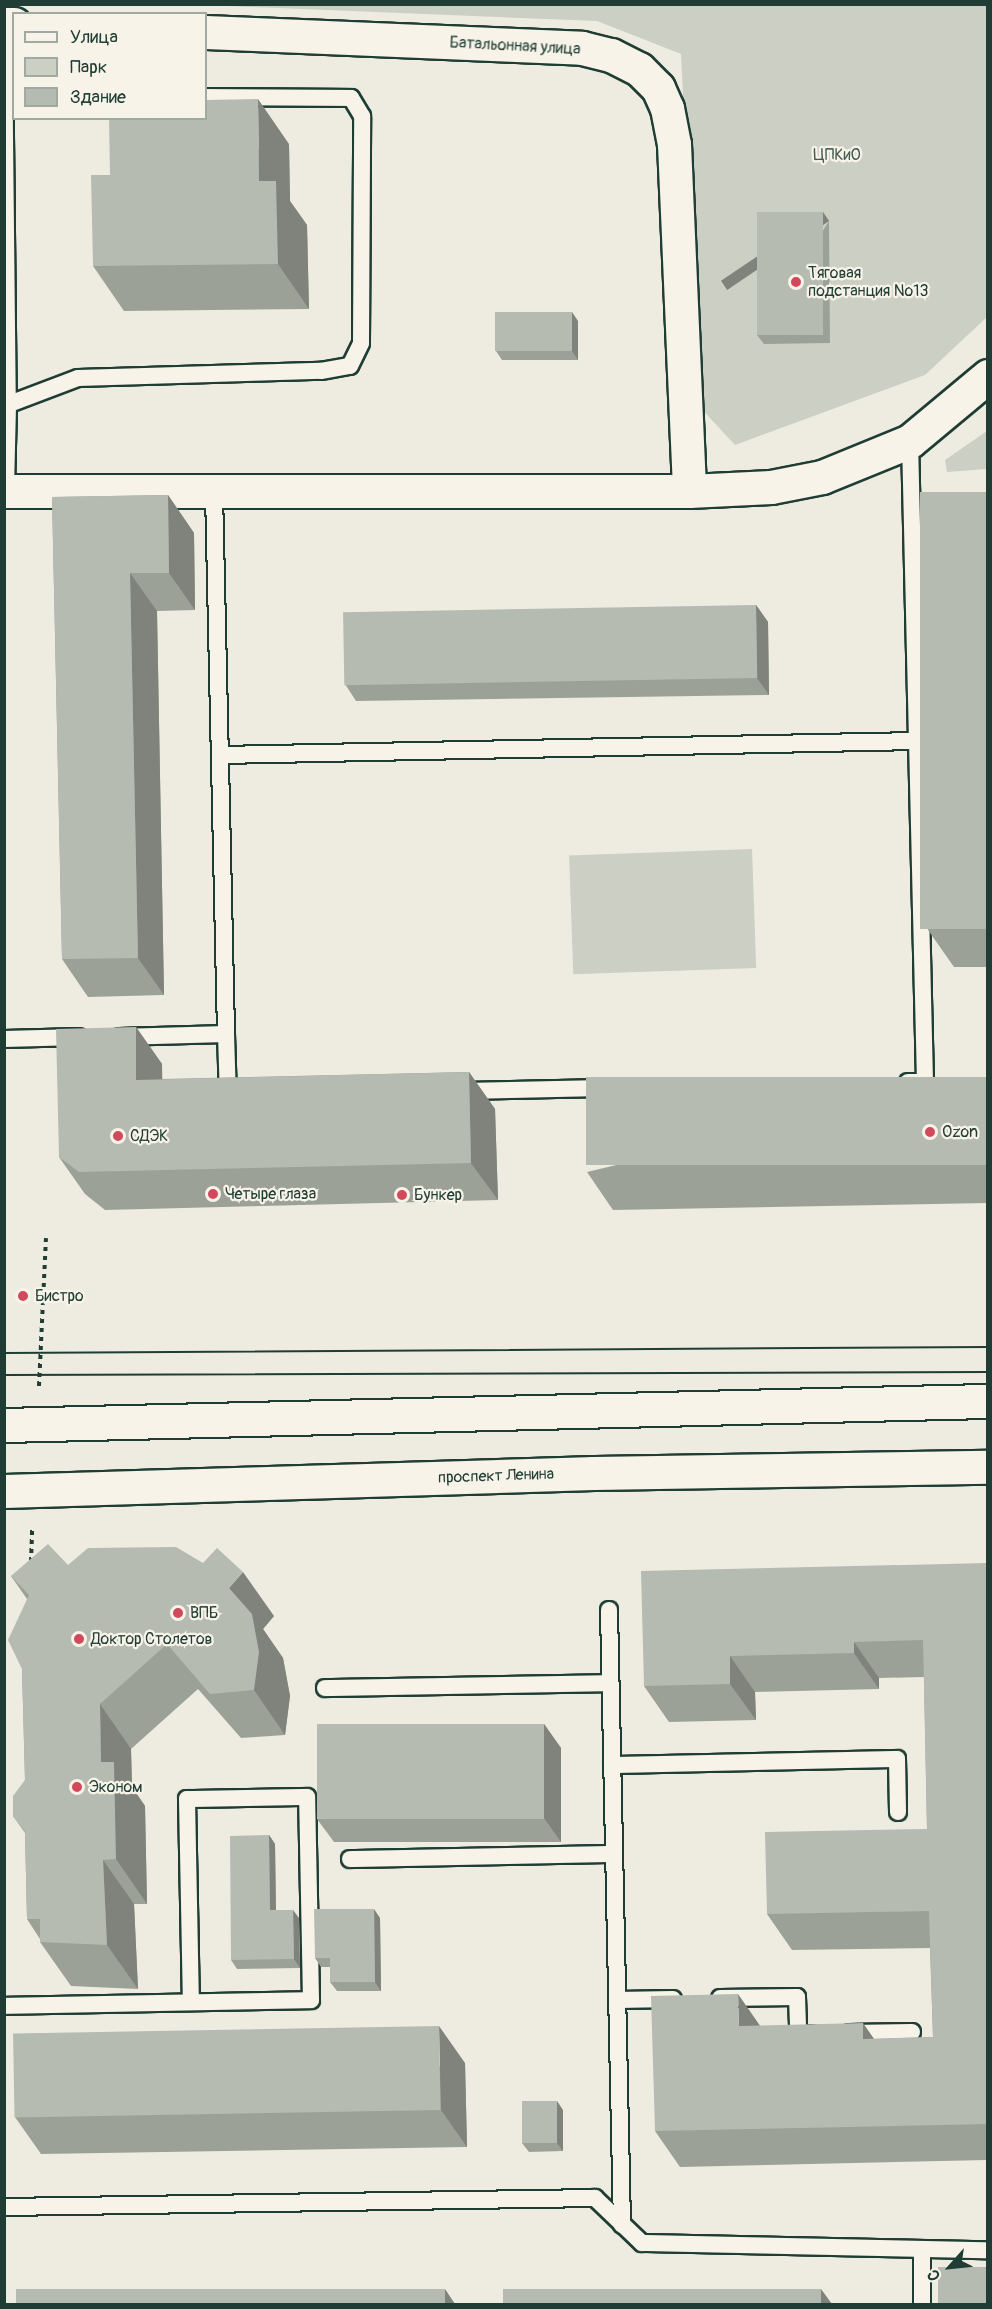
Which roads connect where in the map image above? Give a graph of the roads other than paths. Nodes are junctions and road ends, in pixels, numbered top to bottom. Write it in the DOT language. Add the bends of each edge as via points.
graph roads {
  1 [pos="207,32"];
  2 [pos="4,40"];
  3 [pos="207,97"];
  4 [pos="8,112"];
  5 [pos="987,376"];
  6 [pos="6,406"];
  7 [pos="910,441"];
  8 [pos="5,490"];
  9 [pos="214,491"];
  10 [pos="690,491"];
  11 [pos="917,741"];
  12 [pos="220,755"];
  13 [pos="226,1034"];
  14 [pos="4,1039"];
  15 [pos="890,1082"];
  16 [pos="926,1082"];
  17 [pos="946,1082"];
  18 [pos="618,1088"];
  19 [pos="441,1092"];
  20 [pos="252,1096"];
  21 [pos="987,1401"];
  22 [pos="4,1425"];
  23 [pos="987,1467"];
  24 [pos="4,1491"];
  25 [pos="609,1610"];
  26 [pos="610,1683"];
  27 [pos="325,1688"];
  28 [pos="612,1765"];
  29 [pos="898,1812"];
  30 [pos="614,1854"];
  31 [pos="350,1859"];
  32 [pos="617,2000"];
  33 [pos="191,2002"];
  34 [pos="4,2006"];
  35 [pos="912,2032"];
  36 [pos="4,2207"];
  37 [pos="621,2225"];
  38 [pos="922,2248"];
  39 [pos="987,2250"];
  40 [pos="922,2304"];
  1 -- 10 [label="main road, Батальонная улица" via="582,48 611,55 639,69 658,88 667,108 674,144"];
  2 -- 4 [label="lane"];
  3 -- 6 [label="lane" via="351,98 362,116 361,343 350,366 321,371 78,378"];
  4 -- 6 [label="lane"];
  5 -- 7 [label="main road"];
  6 -- 8 [label="lane"];
  7 -- 10 [label="main road" via="822,477 771,487"];
  7 -- 11 [label="lane"];
  8 -- 9 [label="main road"];
  9 -- 10 [label="main road"];
  9 -- 12 [label="lane"];
  11 -- 12 [label="lane"];
  11 -- 16 [label="lane"];
  12 -- 13 [label="lane"];
  13 -- 14 [label="lane"];
  13 -- 20 [label="lane" via="228,1096"];
  15 -- 16 [label="lane"];
  16 -- 17 [label="lane"];
  18 -- 19 [label="lane"];
  21 -- 22 [label="main road"];
  23 -- 24 [label="main road, проспект Ленина" via="594,1473"];
  25 -- 26 [label="lane"];
  26 -- 27 [label="lane"];
  26 -- 28 [label="lane"];
  28 -- 29 [label="lane" via="897,1759"];
  28 -- 30 [label="lane"];
  30 -- 31 [label="lane"];
  30 -- 32 [label="lane"];
  32 -- 35 [label="lane" via="797,1997 798,2034"];
  32 -- 37 [label="lane"];
  33 -- 33 [label="lane" via="311,2000 307,1797 187,1799"];
  33 -- 34 [label="lane"];
  36 -- 37 [label="lane" via="595,2198"];
  37 -- 38 [label="lane" via="642,2243"];
  38 -- 39 [label="lane"];
  38 -- 40 [label="lane"];
}
